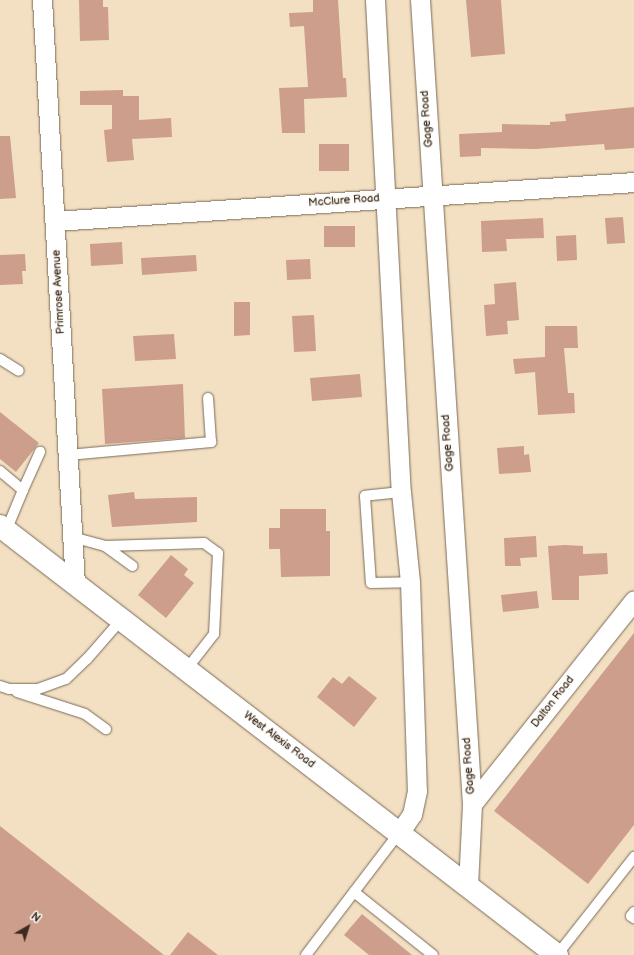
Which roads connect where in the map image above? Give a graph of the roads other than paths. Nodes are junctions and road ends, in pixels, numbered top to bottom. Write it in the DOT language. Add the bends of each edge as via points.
graph roads {
  1 [pos="42,0"];
  2 [pos="375,0"];
  3 [pos="420,0"];
  4 [pos="634,182"];
  5 [pos="432,195"];
  6 [pos="387,198"];
  7 [pos="55,221"];
  8 [pos="0,359"];
  9 [pos="19,371"];
  10 [pos="208,398"];
  11 [pos="40,452"];
  12 [pos="68,455"];
  13 [pos="0,471"];
  14 [pos="23,490"];
  15 [pos="401,492"];
  16 [pos="3,528"];
  17 [pos="72,537"];
  18 [pos="105,546"];
  19 [pos="132,566"];
  20 [pos="410,582"];
  21 [pos="74,584"];
  22 [pos="634,600"];
  23 [pos="121,620"];
  24 [pos="186,670"];
  25 [pos="5,688"];
  26 [pos="106,729"];
  27 [pos="472,804"];
  28 [pos="399,833"];
  29 [pos="634,856"];
  30 [pos="468,886"];
  31 [pos="354,892"];
  32 [pos="634,912"];
  33 [pos="634,918"];
  34 [pos="306,955"];
  35 [pos="433,955"];
  36 [pos="557,955"];
  1 -- 7 [label="street, Primrose Avenue"];
  2 -- 6 [label="street"];
  3 -- 5 [label="street, Gage Road"];
  4 -- 5 [label="street, McClure Road"];
  5 -- 6 [label="street, McClure Road"];
  5 -- 27 [label="street, Gage Road"];
  6 -- 7 [label="street, McClure Road"];
  6 -- 15 [label="street"];
  7 -- 12 [label="street, Primrose Avenue"];
  8 -- 9 [label="lane"];
  10 -- 12 [label="lane" via="211,442"];
  11 -- 14 [label="lane"];
  12 -- 17 [label="street, Primrose Avenue"];
  13 -- 14 [label="lane"];
  14 -- 16 [label="lane"];
  15 -- 20 [label="street"];
  15 -- 20 [label="lane" via="365,496 371,583"];
  16 -- 21 [label="main road, West Alexis Road"];
  17 -- 18 [label="lane"];
  17 -- 21 [label="street, Primrose Avenue"];
  18 -- 19 [label="lane"];
  18 -- 24 [label="lane" via="204,543 218,553 214,634"];
  20 -- 28 [label="street" via="417,791 412,814"];
  21 -- 23 [label="main road, West Alexis Road"];
  22 -- 27 [label="street, Dalton Road"];
  23 -- 24 [label="main road, West Alexis Road"];
  23 -- 25 [label="lane" via="66,679 38,689"];
  24 -- 28 [label="main road, West Alexis Road"];
  25 -- 26 [label="lane" via="85,714"];
  27 -- 30 [label="street, Gage Road"];
  28 -- 30 [label="main road, West Alexis Road"];
  28 -- 31 [label="lane"];
  29 -- 36 [label="lane"];
  30 -- 36 [label="main road, West Alexis Road"];
  31 -- 34 [label="lane"];
  31 -- 35 [label="lane"];
  32 -- 33 [label="lane" via="631,916"];
}
